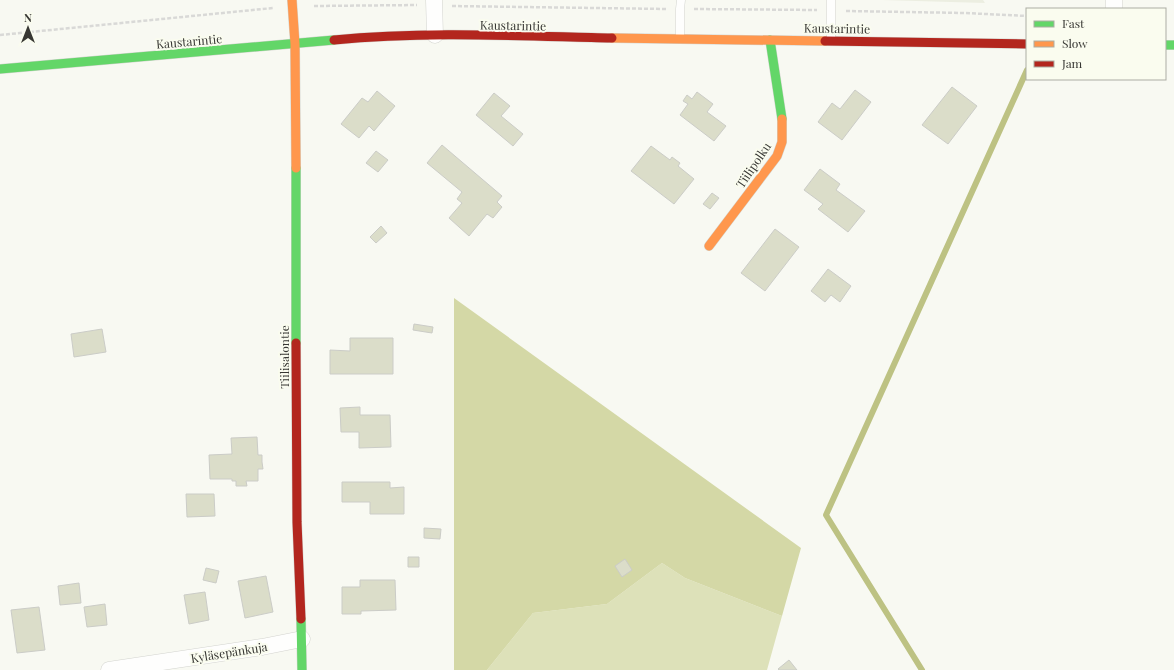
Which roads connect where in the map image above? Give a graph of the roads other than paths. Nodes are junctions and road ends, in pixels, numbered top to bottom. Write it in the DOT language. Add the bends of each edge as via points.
graph roads {
  1 [pos="681,0"];
  2 [pos="831,0"];
  3 [pos="292,3"];
  4 [pos="434,3"];
  5 [pos="435,36"];
  6 [pos="680,39"];
  7 [pos="770,40"];
  8 [pos="831,40"];
  9 [pos="295,44"];
  10 [pos="1026,44"];
  11 [pos="0,68"];
  12 [pos="710,246"];
  13 [pos="302,639"];
  14 [pos="109,670"];
  15 [pos="302,670"];
  1 -- 6 [label="lane"];
  2 -- 8 [label="lane"];
  3 -- 9 [label="street, Tiilisalontie"];
  4 -- 5 [label="street"];
  5 -- 6 [label="street, Kaustarintie"];
  5 -- 9 [label="street, Kaustarintie" via="368,37"];
  6 -- 7 [label="street, Kaustarintie"];
  7 -- 8 [label="street, Kaustarintie"];
  7 -- 12 [label="street, Tiilipolku" via="782,110 782,142 777,156"];
  8 -- 10 [label="street, Kaustarintie"];
  9 -- 11 [label="street, Kaustarintie"];
  9 -- 13 [label="street, Tiilisalontie" via="297,522"];
  13 -- 14 [label="street, Kyläsepänkuja"];
  13 -- 15 [label="street, Tiilisalontie"];
}
